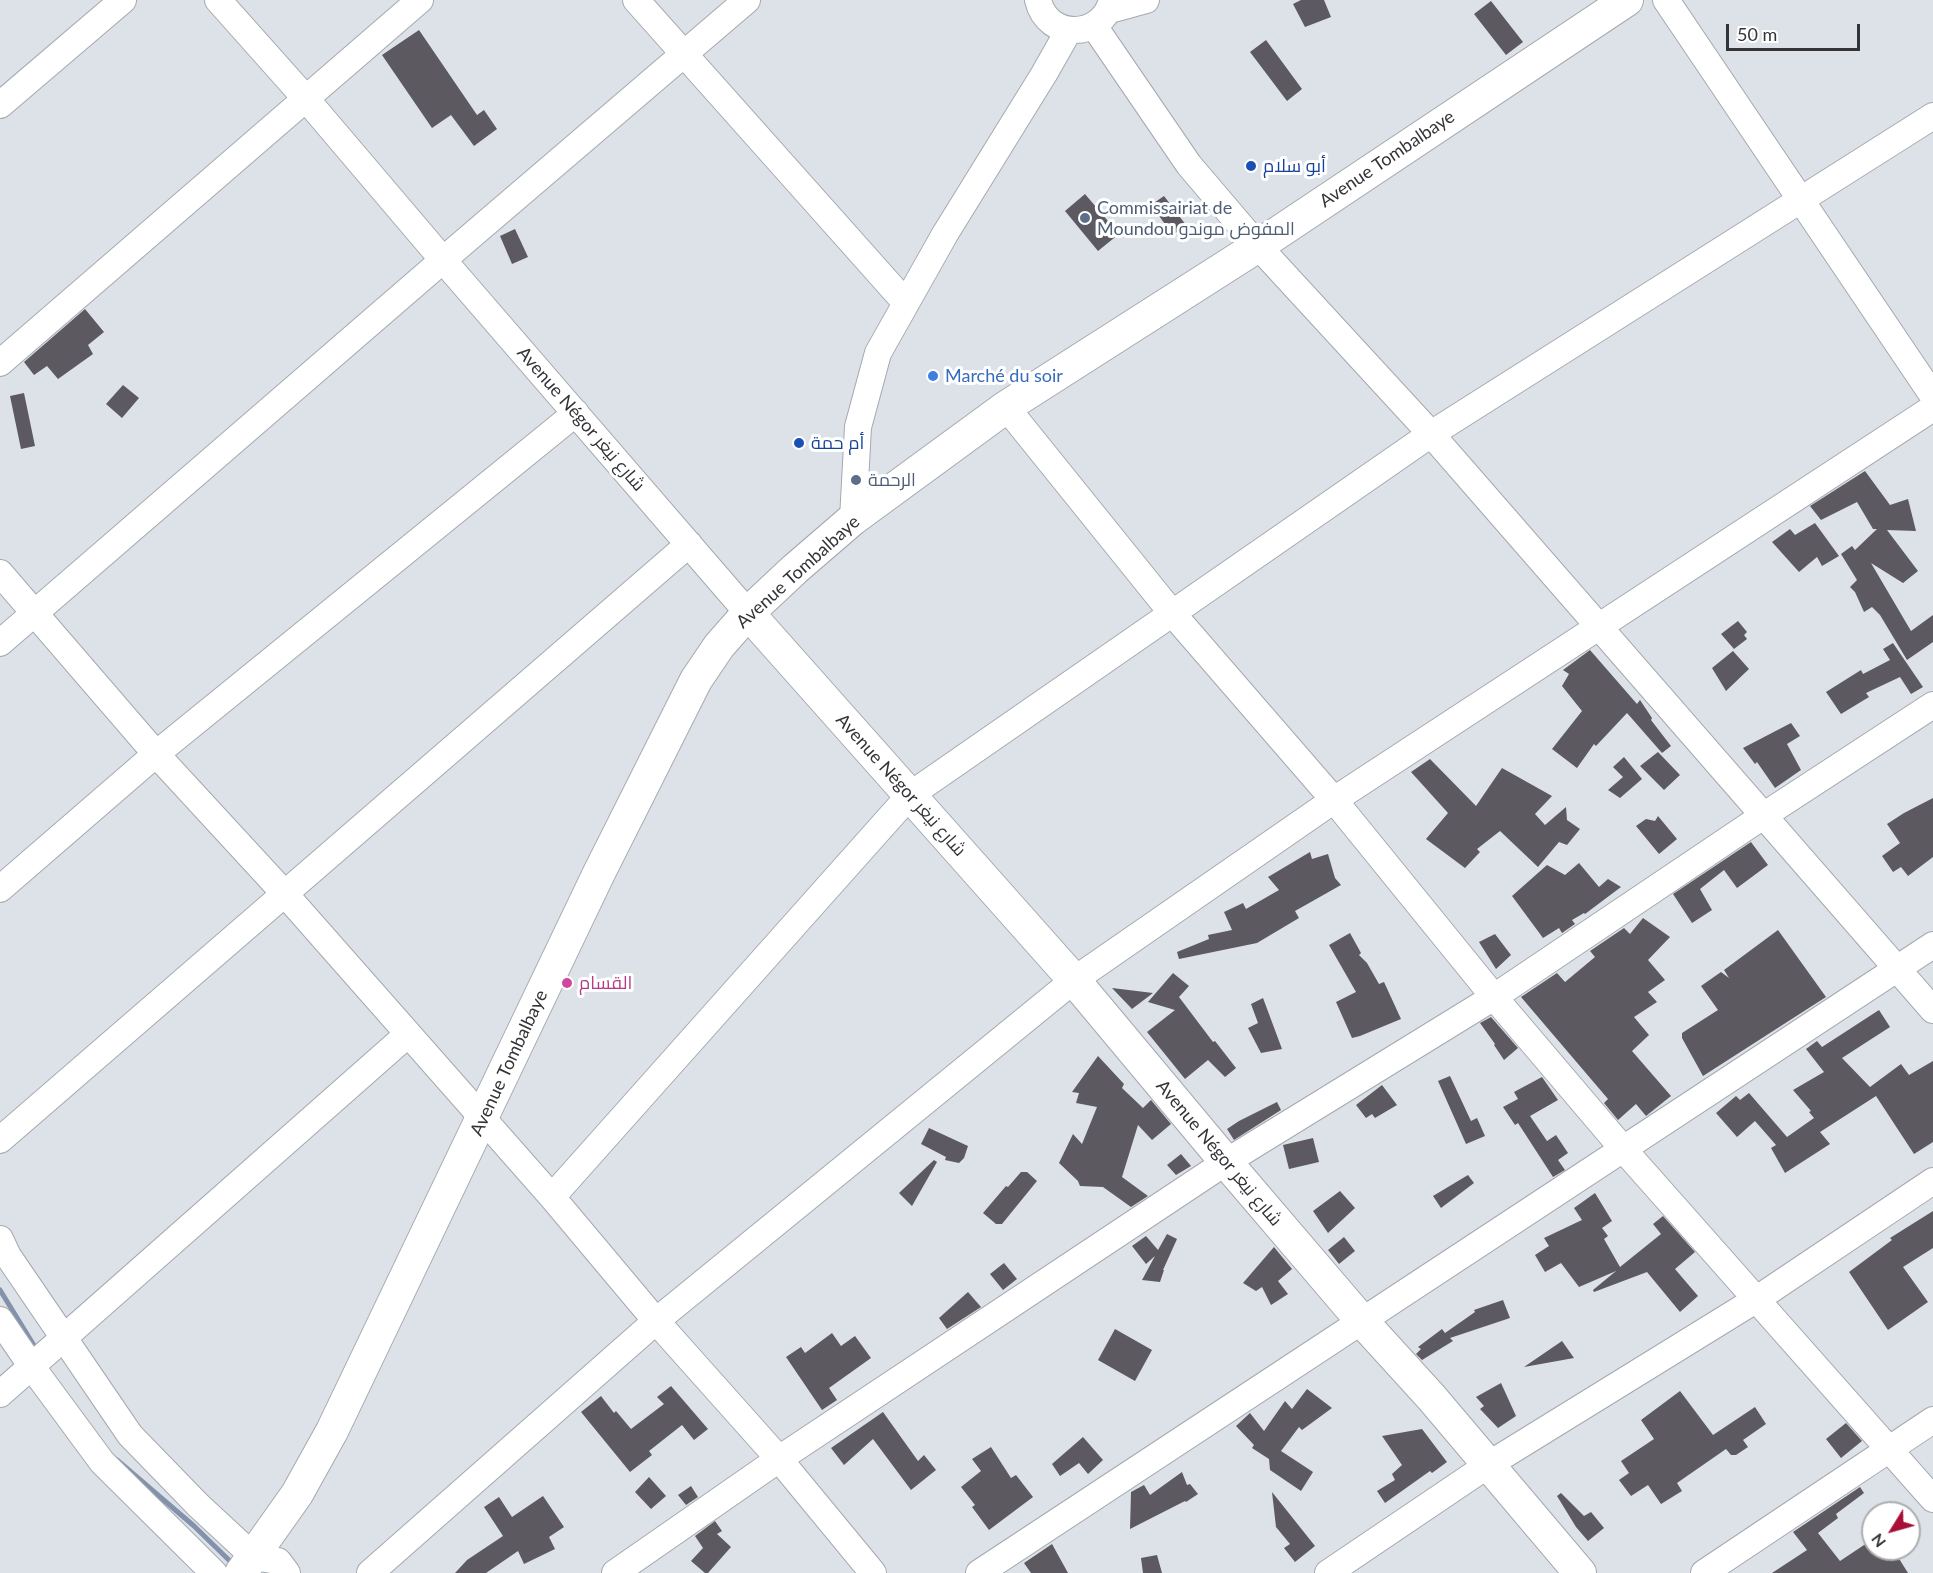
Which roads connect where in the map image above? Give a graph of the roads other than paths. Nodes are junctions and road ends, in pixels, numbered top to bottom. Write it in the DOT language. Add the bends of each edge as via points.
graph roads {
  1 [pos="123,0"];
  2 [pos="218,0"];
  3 [pos="420,0"];
  4 [pos="636,0"];
  5 [pos="747,0"];
  6 [pos="1038,0"];
  7 [pos="1146,0"];
  8 [pos="1627,0"];
  9 [pos="1666,0"];
  10 [pos="1105,12"];
  11 [pos="1069,30"];
  12 [pos="684,55"];
  13 [pos="307,100"];
  14 [pos="0,105"];
  15 [pos="1933,116"];
  16 [pos="1801,200"];
  17 [pos="1257,246"];
  18 [pos="443,260"];
  19 [pos="905,302"];
  20 [pos="0,363"];
  21 [pos="1933,396"];
  22 [pos="1006,407"];
  23 [pos="1933,408"];
  24 [pos="576,413"];
  25 [pos="1431,434"];
  26 [pos="853,519"];
  27 [pos="689,544"];
  28 [pos="0,573"];
  29 [pos="35,613"];
  30 [pos="748,613"];
  31 [pos="1172,613"];
  32 [pos="1599,626"];
  33 [pos="0,644"];
  34 [pos="1933,705"];
  35 [pos="156,754"];
  36 [pos="910,795"];
  37 [pos="1334,800"];
  38 [pos="1762,816"];
  39 [pos="0,889"];
  40 [pos="285,894"];
  41 [pos="1933,945"];
  42 [pos="1897,969"];
  43 [pos="1074,980"];
  44 [pos="1494,997"];
  45 [pos="1933,1010"];
  46 [pos="407,1035"];
  47 [pos="483,1119"];
  48 [pos="0,1140"];
  49 [pos="1624,1150"];
  50 [pos="1226,1162"];
  51 [pos="1933,1181"];
  52 [pos="552,1197"];
  53 [pos="0,1239"];
  54 [pos="1757,1299"];
  55 [pos="0,1320"];
  56 [pos="1361,1320"];
  57 [pos="656,1321"];
  58 [pos="46,1353"];
  59 [pos="0,1394"];
  60 [pos="1933,1420"];
  61 [pos="1891,1449"];
  62 [pos="779,1459"];
  63 [pos="1488,1464"];
  64 [pos="1933,1499"];
  65 [pos="248,1565"];
  66 [pos="214,1573"];
  67 [pos="287,1573"];
  68 [pos="370,1573"];
  69 [pos="615,1573"];
  70 [pos="873,1573"];
  71 [pos="979,1573"];
  72 [pos="1328,1573"];
  73 [pos="1580,1573"];
  74 [pos="1704,1573"];
  1 -- 14 [label="street"];
  2 -- 13 [label="street, Avenue Négor شارع نيغر"];
  3 -- 13 [label="street"];
  4 -- 12 [label="street"];
  5 -- 12 [label="street"];
  6 -- 11 [label="street" via="1047,18"];
  7 -- 10 [label="street"];
  8 -- 17 [label="main road, Avenue Tombalbaye"];
  9 -- 16 [label="street"];
  10 -- 11 [label="street" via="1082,30"];
  10 -- 17 [label="street" via="1189,165"];
  11 -- 19 [label="street"];
  12 -- 18 [label="street"];
  12 -- 19 [label="street"];
  13 -- 18 [label="street, Avenue Négor شارع نيغر"];
  13 -- 20 [label="street"];
  15 -- 16 [label="street"];
  16 -- 21 [label="street"];
  16 -- 25 [label="street"];
  17 -- 22 [label="main road, Avenue Tombalbaye"];
  17 -- 25 [label="street"];
  18 -- 24 [label="street, Avenue Négor شارع نيغر"];
  18 -- 29 [label="street"];
  19 -- 26 [label="street" via="878,352 858,427"];
  22 -- 26 [label="main road, Avenue Tombalbaye"];
  22 -- 31 [label="street"];
  23 -- 32 [label="street"];
  24 -- 27 [label="street, Avenue Négor شارع نيغر"];
  24 -- 35 [label="street"];
  25 -- 31 [label="street"];
  25 -- 32 [label="street"];
  26 -- 30 [label="main road, Avenue Tombalbaye"];
  27 -- 30 [label="street, Avenue Négor شارع نيغر"];
  27 -- 40 [label="street"];
  28 -- 29 [label="street"];
  29 -- 33 [label="street"];
  29 -- 35 [label="street"];
  30 -- 36 [label="main road, Avenue Négor شارع نيغر"];
  30 -- 47 [label="main road, Avenue Tombalbaye" via="696,680 599,873"];
  31 -- 36 [label="street"];
  31 -- 37 [label="street"];
  32 -- 37 [label="street"];
  32 -- 38 [label="street"];
  34 -- 38 [label="street"];
  35 -- 39 [label="street"];
  35 -- 40 [label="street"];
  36 -- 43 [label="main road, Avenue Négor شارع نيغر"];
  36 -- 52 [label="street"];
  37 -- 43 [label="street"];
  37 -- 44 [label="street"];
  38 -- 42 [label="street"];
  38 -- 44 [label="street"];
  40 -- 46 [label="street"];
  40 -- 48 [label="street"];
  41 -- 42 [label="street"];
  42 -- 45 [label="street"];
  42 -- 49 [label="street"];
  43 -- 50 [label="main road, Avenue Négor شارع نيغر"];
  43 -- 57 [label="street"];
  44 -- 49 [label="street"];
  44 -- 50 [label="street"];
  46 -- 47 [label="street"];
  46 -- 58 [label="street"];
  47 -- 52 [label="street"];
  47 -- 65 [label="main road, Avenue Tombalbaye" via="332,1431 297,1494"];
  49 -- 54 [label="street"];
  49 -- 56 [label="street"];
  50 -- 56 [label="main road, Avenue Négor شارع نيغر"];
  50 -- 62 [label="street"];
  51 -- 54 [label="street"];
  52 -- 57 [label="street"];
  53 -- 58 [label="street"];
  54 -- 61 [label="street"];
  54 -- 63 [label="street"];
  55 -- 58 [label="street"];
  56 -- 63 [label="main road, Avenue Négor شارع نيغر"];
  56 -- 71 [label="street"];
  57 -- 62 [label="street"];
  57 -- 68 [label="street"];
  58 -- 59 [label="street"];
  58 -- 65 [label="street" via="198,1505"];
  58 -- 66 [label="street" via="102,1462"];
  60 -- 61 [label="street"];
  61 -- 64 [label="street"];
  61 -- 74 [label="street"];
  62 -- 69 [label="street"];
  62 -- 70 [label="street"];
  63 -- 72 [label="street"];
  63 -- 73 [label="main road, Avenue Négor شارع نيغر"];
  65 -- 67 [label="street" via="278,1561"];
}
